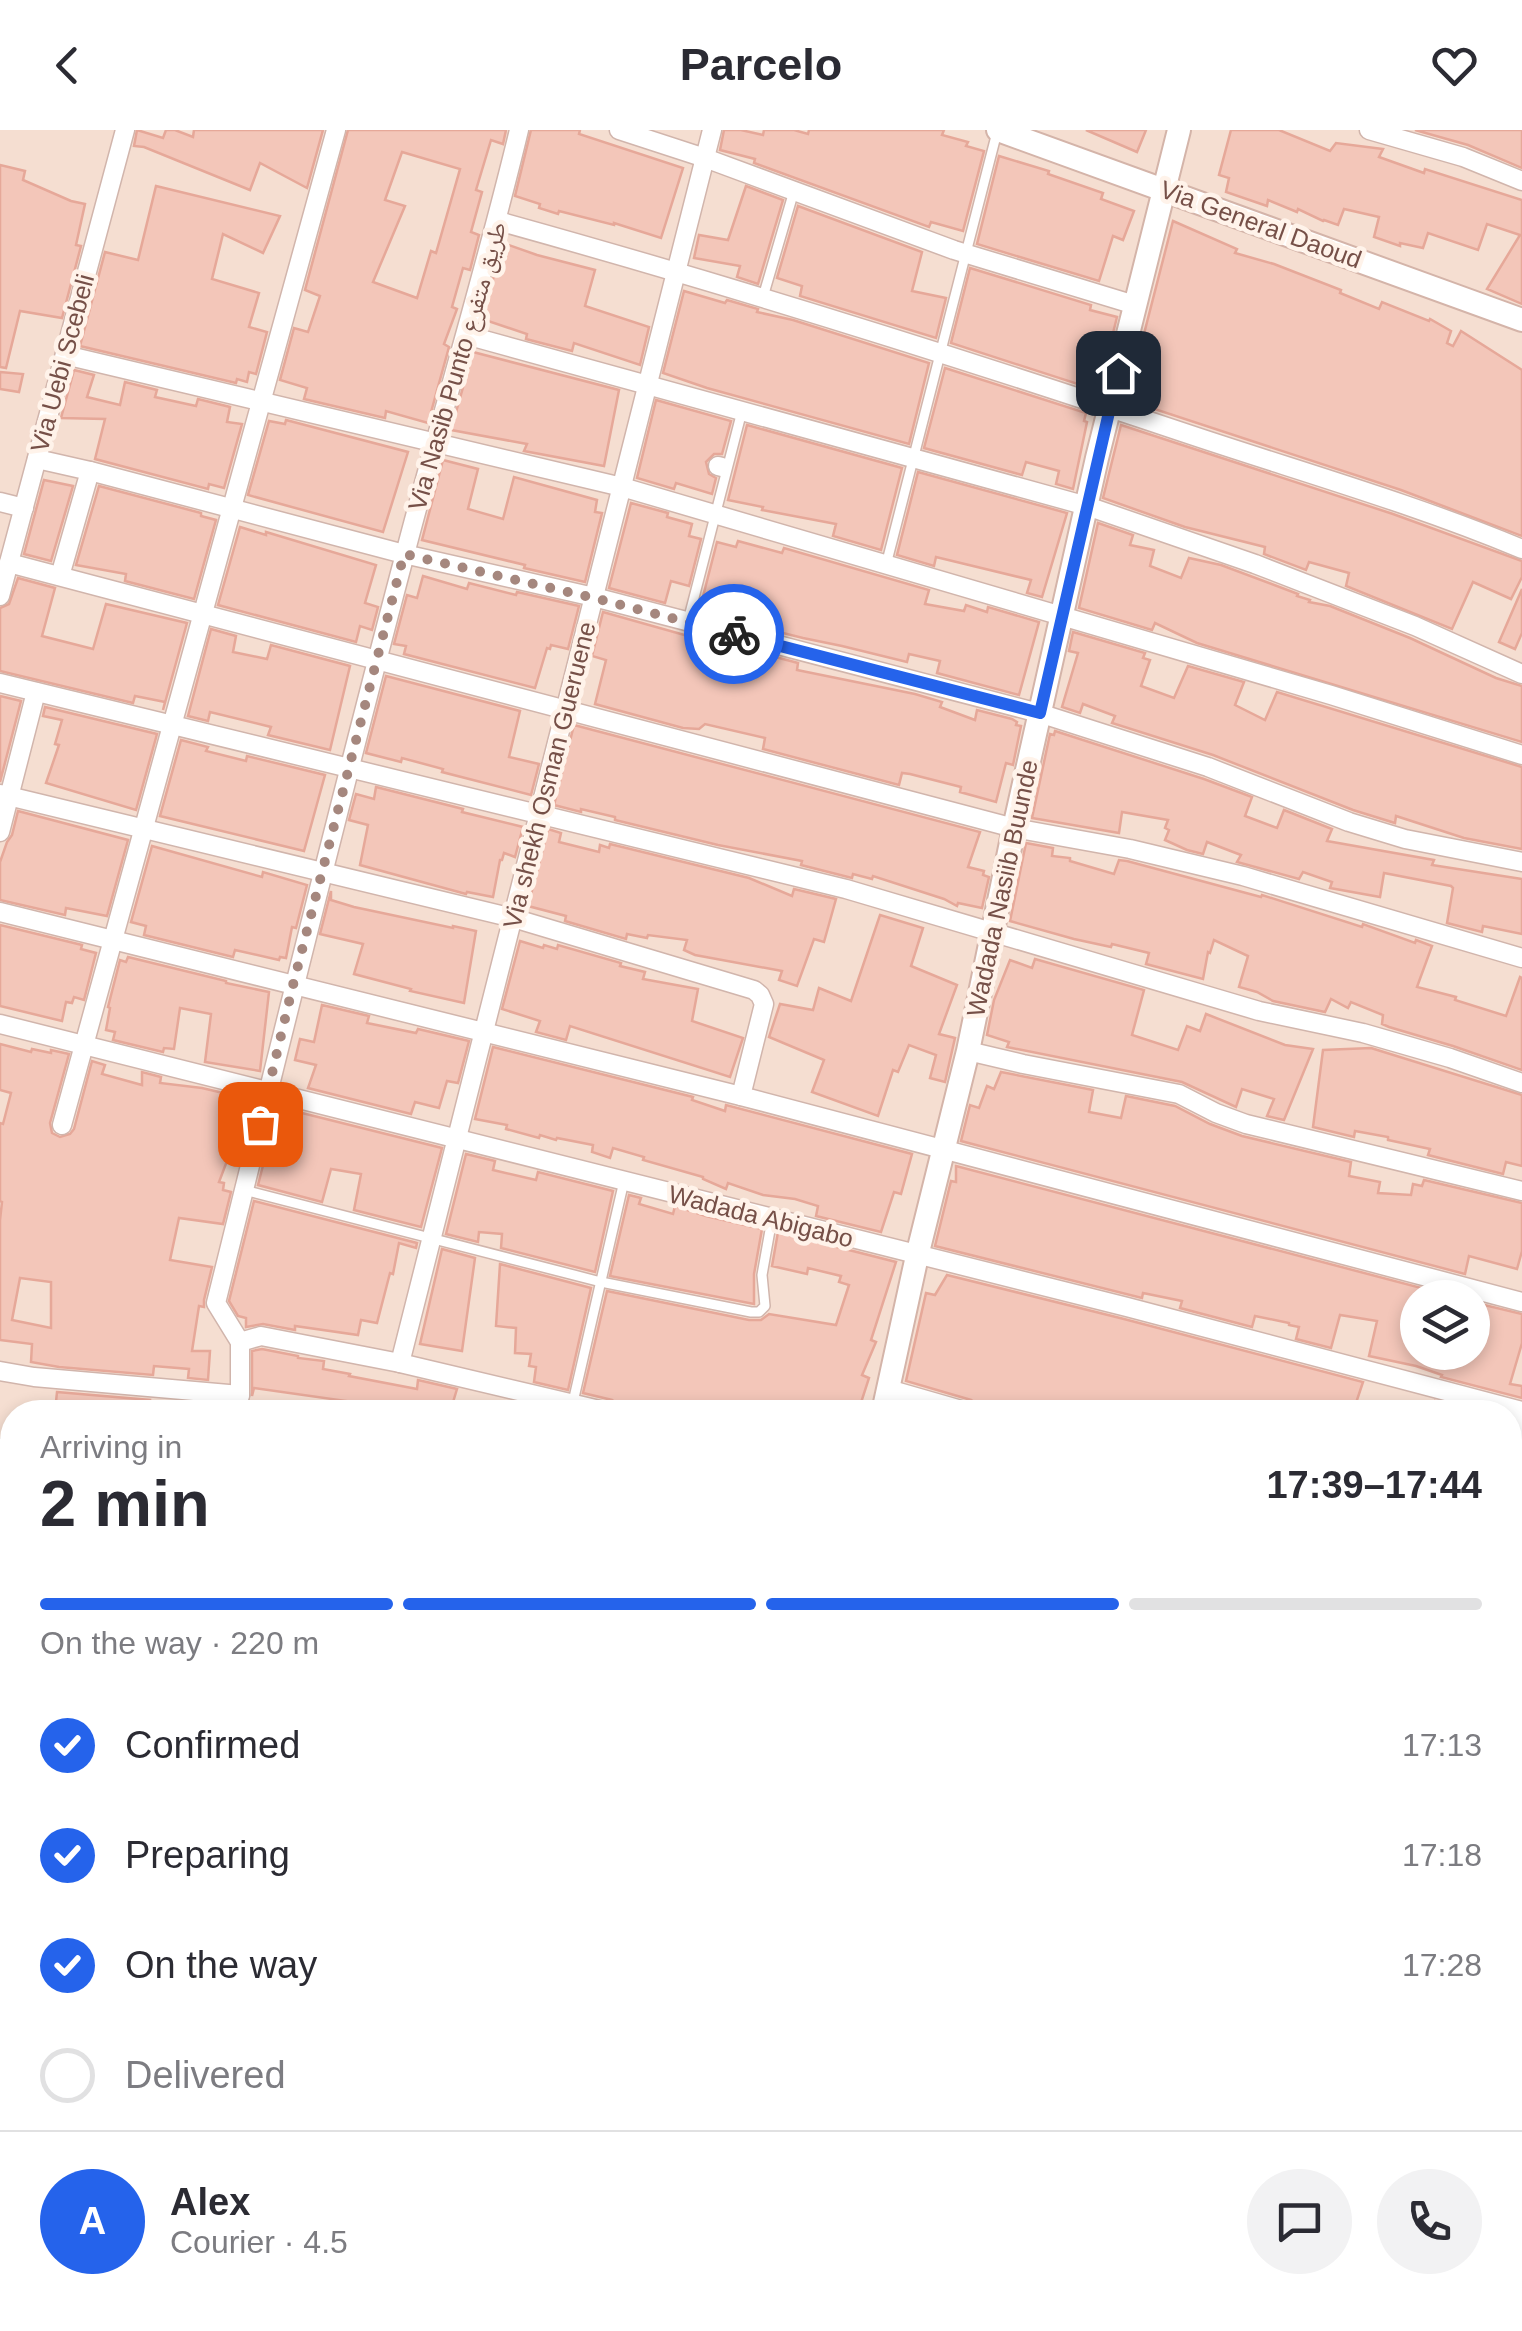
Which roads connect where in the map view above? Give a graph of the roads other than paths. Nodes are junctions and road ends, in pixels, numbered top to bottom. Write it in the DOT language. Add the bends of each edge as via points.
graph roads {
  1 [pos="124,130"];
  2 [pos="336,130"];
  3 [pos="520,130"];
  4 [pos="619,130"];
  5 [pos="712,130"];
  6 [pos="998,130"];
  7 [pos="1179,130"];
  8 [pos="1370,130"];
  9 [pos="705,158"];
  10 [pos="1522,182"];
  11 [pos="1164,189"];
  12 [pos="794,191"];
  13 [pos="498,221"];
  14 [pos="966,254"];
  15 [pos="677,271"];
  16 [pos="763,297"];
  17 [pos="1135,305"];
  18 [pos="1522,320"];
  19 [pos="466,334"];
  20 [pos="940,353"];
  21 [pos="64,355"];
  22 [pos="648,385"];
  23 [pos="261,400"];
  24 [pos="1110,408"];
  25 [pos="742,411"];
  26 [pos="436,442"];
  27 [pos="37,458"];
  28 [pos="913,458"];
  29 [pos="90,471"];
  30 [pos="622,486"];
  31 [pos="0,502"];
  32 [pos="1087,506"];
  33 [pos="232,507"];
  34 [pos="24,508"];
  35 [pos="716,514"];
  36 [pos="1522,549"];
  37 [pos="404,554"];
  38 [pos="9,563"];
  39 [pos="886,565"];
  40 [pos="60,576"];
  41 [pos="0,596"];
  42 [pos="594,598"];
  43 [pos="202,614"];
  44 [pos="1061,617"];
  45 [pos="688,622"];
  46 [pos="378,661"];
  47 [pos="1522,674"];
  48 [pos="0,683"];
  49 [pos="36,692"];
  50 [pos="565,710"];
  51 [pos="1040,713"];
  52 [pos="172,725"];
  53 [pos="1522,755"];
  54 [pos="349,768"];
  55 [pos="5,796"];
  56 [pos="539,814"];
  57 [pos="1014,828"];
  58 [pos="144,829"];
  59 [pos="0,832"];
  60 [pos="1522,862"];
  61 [pos="323,872"];
  62 [pos="0,912"];
  63 [pos="513,918"];
  64 [pos="992,932"];
  65 [pos="113,940"];
  66 [pos="1522,958"];
  67 [pos="293,985"];
  68 [pos="0,1024"];
  69 [pos="483,1032"];
  70 [pos="84,1045"];
  71 [pos="968,1051"];
  72 [pos="1522,1083"];
  73 [pos="268,1091"];
  74 [pos="741,1096"];
  75 [pos="62,1125"];
  76 [pos="457,1138"];
  77 [pos="943,1151"];
  78 [pos="624,1181"];
  79 [pos="244,1190"];
  80 [pos="1522,1191"];
  81 [pos="772,1219"];
  82 [pos="432,1238"];
  83 [pos="917,1256"];
  84 [pos="600,1282"];
  85 [pos="1522,1302"];
  86 [pos="240,1342"];
  87 [pos="400,1362"];
  88 [pos="0,1370"];
  89 [pos="888,1388"];
  90 [pos="209,1400"];
  91 [pos="238,1400"];
  92 [pos="557,1400"];
  93 [pos="574,1400"];
  94 [pos="886,1400"];
  95 [pos="928,1400"];
  96 [pos="1480,1400"];
  1 -- 21 [label="street, Via Uebi Scebeli"];
  2 -- 23 [label="street"];
  3 -- 13 [label="street, Via Nasib Punto طريق متفرع"];
  4 -- 9 [label="street"];
  5 -- 9 [label="street, Via shekh Osman Gueruene"];
  6 -- 11 [label="street, Via General Daoud"];
  6 -- 14 [label="lane"];
  7 -- 11 [label="street, Wadada Nasiib Buunde"];
  8 -- 10 [label="street"];
  9 -- 12 [label="street"];
  9 -- 15 [label="street, Via shekh Osman Gueruene"];
  11 -- 17 [label="street, Wadada Nasiib Buunde"];
  11 -- 18 [label="street, Via General Daoud"];
  12 -- 14 [label="street"];
  12 -- 16 [label="lane"];
  13 -- 15 [label="street"];
  13 -- 19 [label="street, Via Nasib Punto طريق متفرع"];
  14 -- 17 [label="street"];
  14 -- 20 [label="lane"];
  15 -- 16 [label="street"];
  15 -- 22 [label="street, Via shekh Osman Gueruene"];
  16 -- 20 [label="street"];
  17 -- 24 [label="street, Wadada Nasiib Buunde"];
  19 -- 22 [label="street"];
  19 -- 26 [label="street, Via Nasib Punto طريق متفرع"];
  20 -- 24 [label="street"];
  20 -- 28 [label="lane"];
  21 -- 23 [label="street"];
  21 -- 27 [label="street, Via Uebi Scebeli"];
  22 -- 25 [label="street"];
  22 -- 30 [label="street, Via shekh Osman Gueruene"];
  23 -- 26 [label="street"];
  23 -- 33 [label="street"];
  24 -- 32 [label="street, Wadada Nasiib Buunde"];
  24 -- 36 [label="street"];
  25 -- 28 [label="street"];
  25 -- 35 [label="lane"];
  26 -- 30 [label="street"];
  26 -- 37 [label="street, Via Nasib Punto طريق متفرع"];
  27 -- 29 [label="street"];
  27 -- 34 [label="street, Via Uebi Scebeli"];
  28 -- 32 [label="street"];
  28 -- 39 [label="lane"];
  29 -- 33 [label="street"];
  29 -- 40 [label="street"];
  30 -- 35 [label="street"];
  30 -- 42 [label="street, Via shekh Osman Gueruene"];
  31 -- 34 [label="street"];
  32 -- 44 [label="street, Wadada Nasiib Buunde"];
  32 -- 47 [label="street" via="1290,578"];
  33 -- 37 [label="street"];
  33 -- 43 [label="street"];
  34 -- 38 [label="street, Via Uebi Scebeli"];
  35 -- 39 [label="street"];
  35 -- 45 [label="lane"];
  37 -- 42 [label="street"];
  37 -- 46 [label="street, Via Nasib Punto طريق متفرع"];
  38 -- 40 [label="street"];
  38 -- 41 [label="street, Via Uebi Scebeli"];
  39 -- 44 [label="street"];
  40 -- 43 [label="street"];
  42 -- 45 [label="street"];
  42 -- 50 [label="street, Via shekh Osman Gueruene"];
  43 -- 46 [label="street"];
  43 -- 52 [label="street"];
  44 -- 51 [label="street, Wadada Nasiib Buunde"];
  44 -- 53 [label="street"];
  45 -- 51 [label="street"];
  46 -- 50 [label="street"];
  46 -- 54 [label="street, Via Nasib Punto طريق متفرع"];
  48 -- 49 [label="street"];
  49 -- 52 [label="street"];
  49 -- 55 [label="street"];
  50 -- 56 [label="street, Via shekh Osman Gueruene"];
  50 -- 57 [label="street"];
  51 -- 57 [label="street, Wadada Nasiib Buunde"];
  51 -- 60 [label="street" via="1208,767 1348,822"];
  52 -- 54 [label="street"];
  52 -- 58 [label="street"];
  54 -- 56 [label="street"];
  54 -- 61 [label="street, Via Nasib Punto طريق متفرع"];
  55 -- 58 [label="street"];
  55 -- 59 [label="street"];
  56 -- 63 [label="street, Via shekh Osman Gueruene"];
  56 -- 64 [label="street"];
  57 -- 64 [label="street, Wadada Nasiib Buunde"];
  57 -- 66 [label="street" via="1243,876"];
  58 -- 61 [label="street"];
  58 -- 65 [label="street"];
  61 -- 63 [label="street"];
  61 -- 67 [label="street, Via Nasib Punto طريق متفرع"];
  62 -- 65 [label="street"];
  63 -- 69 [label="street, Via shekh Osman Gueruene"];
  63 -- 74 [label="street" via="754,990 764,1004"];
  64 -- 71 [label="street, Wadada Nasiib Buunde"];
  64 -- 72 [label="street"];
  65 -- 67 [label="street"];
  65 -- 70 [label="street"];
  67 -- 69 [label="street"];
  67 -- 73 [label="street, Via Nasib Punto طريق متفرع"];
  68 -- 70 [label="street, Wadada Abigabo"];
  69 -- 74 [label="street"];
  69 -- 76 [label="street, Via shekh Osman Gueruene"];
  70 -- 73 [label="street, Wadada Abigabo"];
  70 -- 75 [label="street"];
  71 -- 77 [label="street, Wadada Nasiib Buunde"];
  71 -- 80 [label="street" via="1180,1094 1246,1124"];
  73 -- 76 [label="street, Wadada Abigabo"];
  73 -- 79 [label="street, Via Nasib Punto طريق متفرع"];
  74 -- 77 [label="street"];
  76 -- 78 [label="street, Wadada Abigabo"];
  76 -- 82 [label="street, Via shekh Osman Gueruene"];
  77 -- 83 [label="street, Wadada Nasiib Buunde"];
  77 -- 85 [label="street"];
  78 -- 81 [label="street, Wadada Abigabo"];
  78 -- 84 [label="lane"];
  79 -- 82 [label="lane"];
  79 -- 86 [label="street, Via Nasib Punto طريق متفرع" via="216,1302"];
  81 -- 83 [label="street, Wadada Abigabo"];
  81 -- 84 [label="lane" via="762,1275 765,1306 758,1312"];
  82 -- 84 [label="lane"];
  82 -- 87 [label="street, Via shekh Osman Gueruene"];
  83 -- 89 [label="street, Wadada Nasiib Buunde"];
  83 -- 96 [label="street, Wadada Abigabo"];
  84 -- 93 [label="lane"];
  86 -- 87 [label="street" via="261,1336"];
  86 -- 91 [label="street, Via Nasib Punto طريق متفرع"];
  87 -- 92 [label="street"];
  88 -- 90 [label="street"];
  89 -- 94 [label="street, Wadada Nasiib Buunde"];
  89 -- 95 [label="street"];
}
